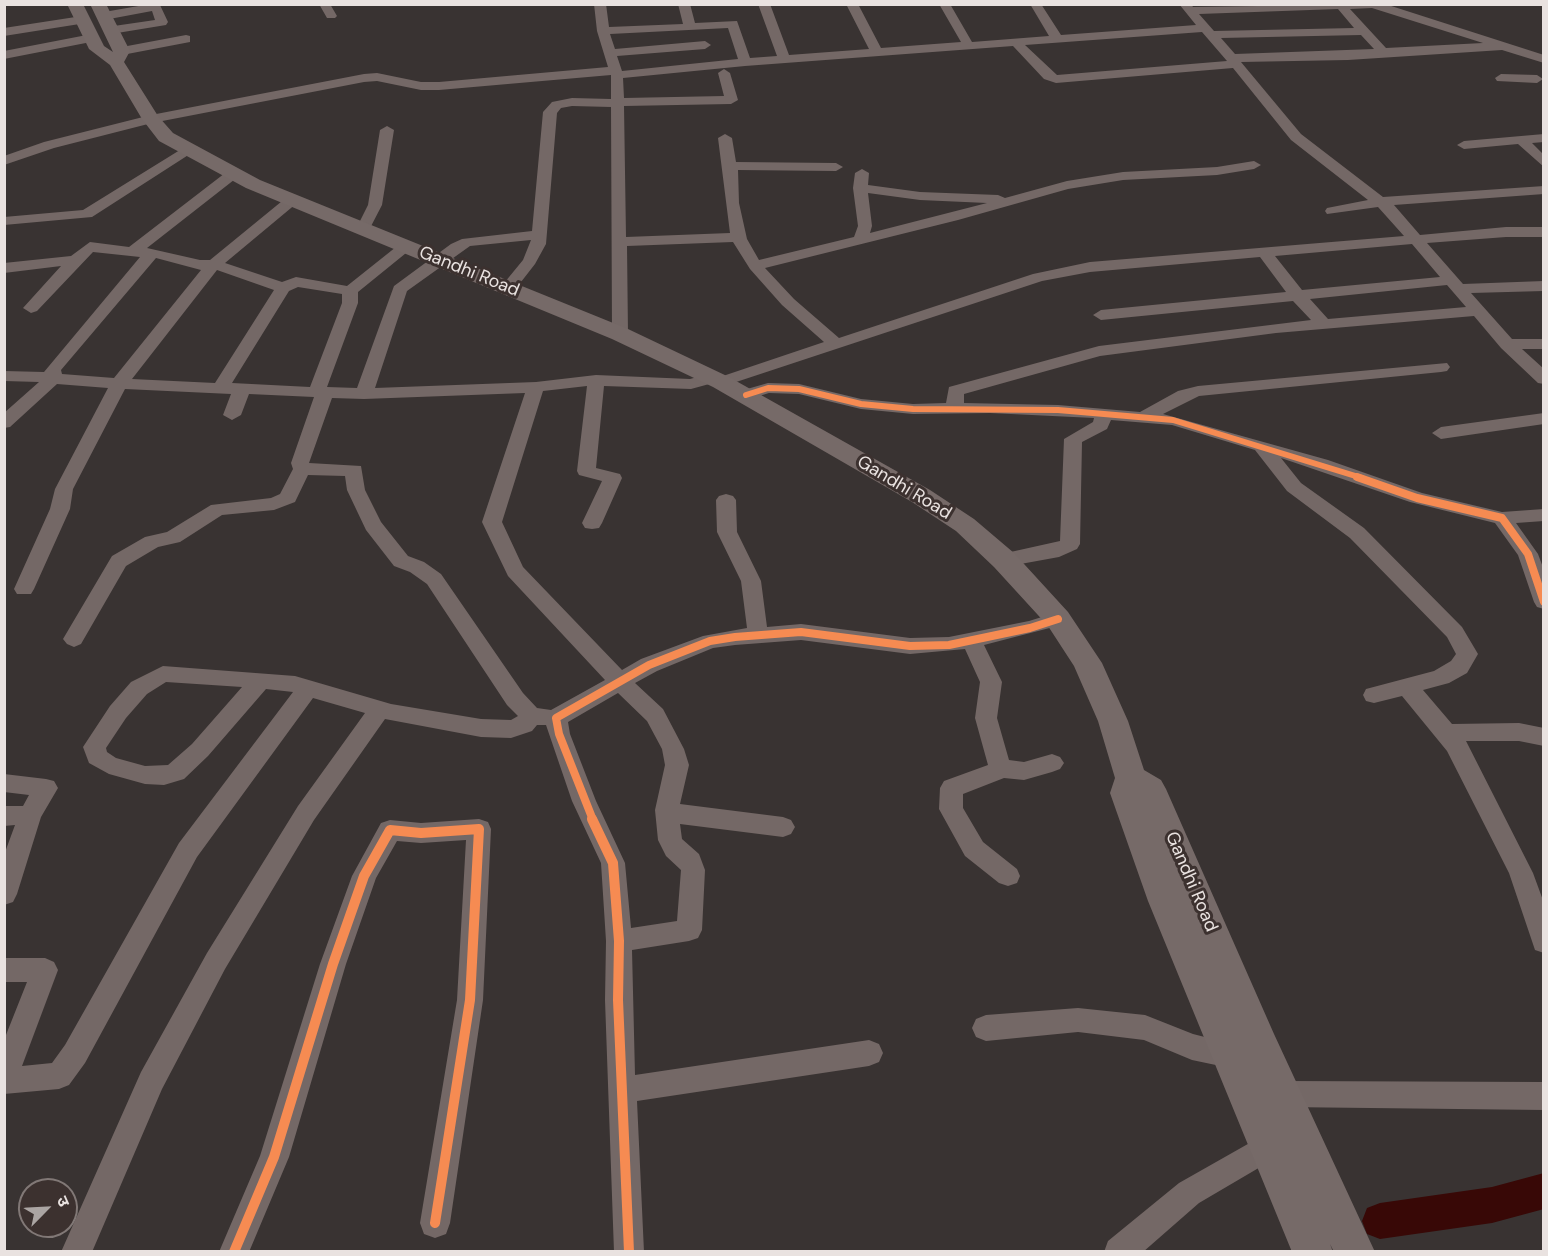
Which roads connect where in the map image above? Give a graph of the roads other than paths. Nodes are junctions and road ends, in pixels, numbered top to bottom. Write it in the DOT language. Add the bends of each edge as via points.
graph roads {
  1 [pos="75,4"];
  2 [pos="324,4"];
  3 [pos="600,4"];
  4 [pos="684,4"];
  5 [pos="764,4"];
  6 [pos="852,4"];
  7 [pos="945,4"];
  8 [pos="1035,4"];
  9 [pos="1380,4"];
  10 [pos="1374,5"];
  11 [pos="1342,7"];
  12 [pos="1187,8"];
  13 [pos="105,13"];
  14 [pos="331,16"];
  15 [pos="82,20"];
  16 [pos="690,27"];
  17 [pos="1208,31"];
  18 [pos="1363,31"];
  19 [pos="4,32"];
  20 [pos="603,32"];
  21 [pos="92,38"];
  22 [pos="186,39"];
  23 [pos="1057,39"];
  24 [pos="1016,42"];
  25 [pos="705,45"];
  26 [pos="969,46"];
  27 [pos="1502,46"];
  28 [pos="877,52"];
  29 [pos="1383,52"];
  30 [pos="609,53"];
  31 [pos="4,55"];
  32 [pos="119,56"];
  33 [pos="784,59"];
  34 [pos="1544,59"];
  35 [pos="1233,61"];
  36 [pos="745,62"];
  37 [pos="616,72"];
  38 [pos="724,73"];
  39 [pos="1501,78"];
  40 [pos="1541,81"];
  41 [pos="617,103"];
  42 [pos="152,119"];
  43 [pos="387,130"];
  44 [pos="726,138"];
  45 [pos="1544,138"];
  46 [pos="1521,140"];
  47 [pos="1464,146"];
  48 [pos="188,149"];
  49 [pos="4,161"];
  50 [pos="1544,163"];
  51 [pos="1254,165"];
  52 [pos="730,166"];
  53 [pos="836,167"];
  54 [pos="234,174"];
  55 [pos="1544,190"];
  56 [pos="292,200"];
  57 [pos="1013,200"];
  58 [pos="1381,202"];
  59 [pos="1332,211"];
  60 [pos="4,221"];
  61 [pos="363,229"];
  62 [pos="1544,232"];
  63 [pos="539,235"];
  64 [pos="738,237"];
  65 [pos="861,238"];
  66 [pos="1416,241"];
  67 [pos="619,242"];
  68 [pos="406,246"];
  69 [pos="132,252"];
  70 [pos="152,253"];
  71 [pos="1265,253"];
  72 [pos="75,260"];
  73 [pos="440,260"];
  74 [pos="214,264"];
  75 [pos="755,266"];
  76 [pos="4,268"];
  77 [pos="1457,284"];
  78 [pos="1544,286"];
  79 [pos="283,288"];
  80 [pos="508,288"];
  81 [pos="350,291"];
  82 [pos="1297,295"];
  83 [pos="31,308"];
  84 [pos="1478,311"];
  85 [pos="1101,315"];
  86 [pos="1324,324"];
  87 [pos="620,334"];
  88 [pos="836,344"];
  89 [pos="1507,344"];
  90 [pos="1544,344"];
  91 [pos="1441,367"];
  92 [pos="4,376"];
  93 [pos="54,377"];
  94 [pos="1544,379"];
  95 [pos="596,380"];
  96 [pos="717,380"];
  97 [pos="119,384"];
  98 [pos="536,387"];
  99 [pos="219,388"];
  100 [pos="242,389"];
  101 [pos="321,391"];
  102 [pos="363,394"];
  103 [pos="746,396"];
  104 [pos="956,408"];
  105 [pos="1104,413"];
  106 [pos="232,415"];
  107 [pos="1146,416"];
  108 [pos="1544,418"];
  109 [pos="4,423"];
  110 [pos="1441,433"];
  111 [pos="1262,447"];
  112 [pos="302,469"];
  113 [pos="726,500"];
  114 [pos="1544,515"];
  115 [pos="1502,518"];
  116 [pos="592,523"];
  117 [pos="1004,560"];
  118 [pos="24,589"];
  119 [pos="1544,602"];
  120 [pos="1058,619"];
  121 [pos="758,635"];
  122 [pos="74,639"];
  123 [pos="971,640"];
  124 [pos="261,680"];
  125 [pos="620,682"];
  126 [pos="1407,686"];
  127 [pos="308,688"];
  128 [pos="1374,695"];
  129 [pos="380,709"];
  130 [pos="531,716"];
  131 [pos="556,718"];
  132 [pos="1446,733"];
  133 [pos="1544,737"];
  134 [pos="1052,763"];
  135 [pos="1000,768"];
  136 [pos="1131,778"];
  137 [pos="4,783"];
  138 [pos="667,810"];
  139 [pos="30,815"];
  140 [pos="4,816"];
  141 [pos="783,827"];
  142 [pos="1008,876"];
  143 [pos="4,894"];
  144 [pos="1541,927"];
  145 [pos="619,941"];
  146 [pos="4,970"];
  147 [pos="986,1028"];
  148 [pos="868,1053"];
  149 [pos="1230,1055"];
  150 [pos="4,1079"];
  151 [pos="622,1090"];
  152 [pos="1283,1094"];
  153 [pos="1544,1096"];
  154 [pos="1269,1146"];
  155 [pos="435,1223"];
  156 [pos="76,1251"];
  157 [pos="234,1251"];
  158 [pos="629,1251"];
  159 [pos="1119,1251"];
  160 [pos="1313,1251"];
  161 [pos="1355,1251"];
  1 -- 15 [label="main road, Gandhi Road"];
  2 -- 14 [label="street"];
  3 -- 20 [label="street"];
  4 -- 16 [label="street"];
  5 -- 33 [label="street" via="766,23"];
  6 -- 28 [label="street"];
  7 -- 26 [label="street"];
  8 -- 23 [label="street"];
  9 -- 10 [label="street"];
  10 -- 11 [label="street"];
  10 -- 27 [label="street"];
  11 -- 12 [label="street"];
  11 -- 18 [label="street"];
  12 -- 17 [label="street"];
  13 -- 32 [label="main road, Gandhi Road"];
  15 -- 19 [label="street"];
  15 -- 21 [label="main road, Gandhi Road"];
  16 -- 20 [label="street"];
  16 -- 36 [label="street" via="738,24"];
  17 -- 18 [label="street"];
  17 -- 23 [label="street"];
  17 -- 35 [label="street"];
  18 -- 29 [label="street"];
  20 -- 30 [label="street"];
  21 -- 31 [label="street"];
  21 -- 32 [label="main road, Gandhi Road" via="97,49"];
  22 -- 32 [label="street"];
  23 -- 24 [label="street"];
  24 -- 26 [label="street"];
  24 -- 35 [label="street" via="1048,76 1056,79"];
  25 -- 30 [label="street"];
  26 -- 28 [label="street"];
  27 -- 29 [label="street"];
  27 -- 34 [label="street"];
  28 -- 33 [label="street"];
  29 -- 35 [label="street"];
  30 -- 37 [label="street"];
  32 -- 42 [label="main road, Gandhi Road"];
  33 -- 36 [label="street"];
  35 -- 58 [label="street" via="1296,137"];
  36 -- 37 [label="street"];
  37 -- 41 [label="street"];
  37 -- 42 [label="street" via="439,86 364,78"];
  38 -- 41 [label="street" via="731,100"];
  39 -- 40 [label="street"];
  41 -- 63 [label="street" via="572,102 557,105 550,112"];
  41 -- 67 [label="street"];
  42 -- 48 [label="main road, Gandhi Road" via="166,137"];
  42 -- 49 [label="street" via="49,145"];
  43 -- 61 [label="street" via="375,205"];
  44 -- 52 [label="street"];
  45 -- 46 [label="street"];
  46 -- 47 [label="street"];
  46 -- 50 [label="street"];
  48 -- 54 [label="main road, Gandhi Road"];
  48 -- 60 [label="street" via="87,214"];
  51 -- 57 [label="street" via="1123,176 1067,185"];
  52 -- 53 [label="street"];
  52 -- 64 [label="street"];
  54 -- 56 [label="main road, Gandhi Road"];
  54 -- 69 [label="street"];
  55 -- 58 [label="street"];
  56 -- 61 [label="main road, Gandhi Road"];
  56 -- 74 [label="street"];
  57 -- 65 [label="street"];
  57 -- 65 [label="street" via="920,195 861,181 865,226"];
  58 -- 59 [label="street"];
  58 -- 66 [label="street"];
  61 -- 68 [label="main road, Gandhi Road"];
  62 -- 66 [label="street"];
  63 -- 73 [label="street" via="467,242"];
  63 -- 80 [label="street" via="530,261"];
  64 -- 67 [label="street"];
  64 -- 75 [label="street"];
  65 -- 75 [label="street"];
  66 -- 71 [label="street"];
  66 -- 77 [label="street"];
  67 -- 87 [label="street"];
  68 -- 73 [label="main road, Gandhi Road"];
  68 -- 81 [label="street"];
  69 -- 70 [label="street"];
  69 -- 72 [label="street" via="90,247"];
  70 -- 74 [label="street"];
  70 -- 93 [label="street" via="52,370"];
  71 -- 82 [label="street"];
  71 -- 88 [label="street" via="1090,267 1039,277"];
  72 -- 76 [label="street"];
  72 -- 83 [label="street"];
  73 -- 80 [label="main road, Gandhi Road"];
  73 -- 102 [label="street" via="400,289"];
  74 -- 79 [label="street"];
  74 -- 97 [label="street"];
  75 -- 88 [label="street" via="788,302"];
  77 -- 78 [label="street"];
  77 -- 82 [label="street"];
  77 -- 84 [label="street"];
  79 -- 81 [label="street" via="296,282"];
  79 -- 99 [label="street"];
  80 -- 87 [label="main road, Gandhi Road"];
  81 -- 101 [label="street" via="350,303"];
  82 -- 85 [label="street"];
  82 -- 86 [label="street"];
  84 -- 86 [label="street"];
  84 -- 89 [label="street"];
  86 -- 104 [label="street" via="1099,351 955,391"];
  87 -- 96 [label="main road, Gandhi Road"];
  88 -- 96 [label="street"];
  89 -- 90 [label="street"];
  89 -- 94 [label="street"];
  91 -- 107 [label="street" via="1198,391"];
  92 -- 93 [label="street"];
  93 -- 97 [label="street"];
  93 -- 109 [label="street"];
  95 -- 96 [label="street" via="691,384"];
  95 -- 98 [label="street"];
  95 -- 116 [label="street" via="586,471 613,478"];
  96 -- 103 [label="main road, Gandhi Road"];
  97 -- 99 [label="street"];
  97 -- 118 [label="street" via="64,489 60,508"];
  98 -- 102 [label="street"];
  98 -- 125 [label="street" via="492,522 515,571"];
  99 -- 100 [label="street"];
  100 -- 101 [label="street"];
  100 -- 106 [label="street"];
  101 -- 102 [label="street"];
  101 -- 112 [label="street" via="300,463"];
  103 -- 104 [label="street" via="768,388 799,389 861,404"];
  103 -- 117 [label="main road, Gandhi Road" via="921,496 965,525"];
  104 -- 105 [label="street"];
  105 -- 107 [label="street"];
  105 -- 117 [label="street" via="1101,425 1073,439 1071,544 1059,550"];
  107 -- 111 [label="street" via="1199,427"];
  108 -- 110 [label="street"];
  111 -- 115 [label="street" via="1417,498"];
  111 -- 126 [label="street" via="1293,487 1357,533 1455,632 1467,654 1459,667"];
  112 -- 122 [label="street" via="288,498 274,504 218,509 173,537 152,542 119,561"];
  112 -- 130 [label="street" via="354,470 356,490 373,525 401,561 434,579 515,699"];
  113 -- 121 [label="street" via="727,532 751,581"];
  114 -- 115 [label="street"];
  115 -- 119 [label="street" via="1528,554"];
  117 -- 120 [label="main road, Gandhi Road"];
  120 -- 123 [label="street"];
  120 -- 136 [label="main road, Gandhi Road" via="1087,663 1113,721"];
  121 -- 123 [label="street" via="801,632 910,646"];
  121 -- 125 [label="street" via="710,641 649,665"];
  123 -- 135 [label="street" via="991,682 986,718"];
  124 -- 124 [label="street" via="176,772 144,775 109,765 97,757 94,747 118,712 153,678 163,674"];
  124 -- 127 [label="street"];
  125 -- 131 [label="street"];
  125 -- 138 [label="street" via="655,715 673,749 677,765"];
  126 -- 128 [label="street"];
  126 -- 132 [label="street"];
  127 -- 129 [label="street"];
  127 -- 150 [label="street" via="188,850 59,1076"];
  129 -- 130 [label="street" via="481,728 511,729 524,725"];
  129 -- 156 [label="street" via="306,813 216,961 151,1081"];
  130 -- 131 [label="street"];
  131 -- 145 [label="street" via="584,801 613,863"];
  132 -- 133 [label="street" via="1519,732"];
  132 -- 144 [label="street" via="1456,745 1521,873"];
  134 -- 135 [label="street" via="1024,771"];
  135 -- 142 [label="street" via="952,788 951,809 974,849"];
  136 -- 149 [label="main road" via="1126,793 1165,901"];
  136 -- 152 [label="main road, Gandhi Road" via="1150,789"];
  137 -- 139 [label="street" via="46,788"];
  138 -- 141 [label="street"];
  138 -- 145 [label="street" via="670,840 690,861 693,870 689,930"];
  139 -- 140 [label="street"];
  139 -- 143 [label="street"];
  145 -- 151 [label="street"];
  146 -- 150 [label="street" via="45,970"];
  147 -- 149 [label="street" via="1078,1020 1145,1028 1192,1047"];
  148 -- 151 [label="street"];
  149 -- 154 [label="main road"];
  151 -- 158 [label="street"];
  152 -- 153 [label="street"];
  152 -- 161 [label="main road, Gandhi Road"];
  154 -- 159 [label="street" via="1189,1193"];
  154 -- 160 [label="main road"];
  155 -- 157 [label="street" via="470,1000 479,829 421,833 390,830 364,876 274,1157"];
}
